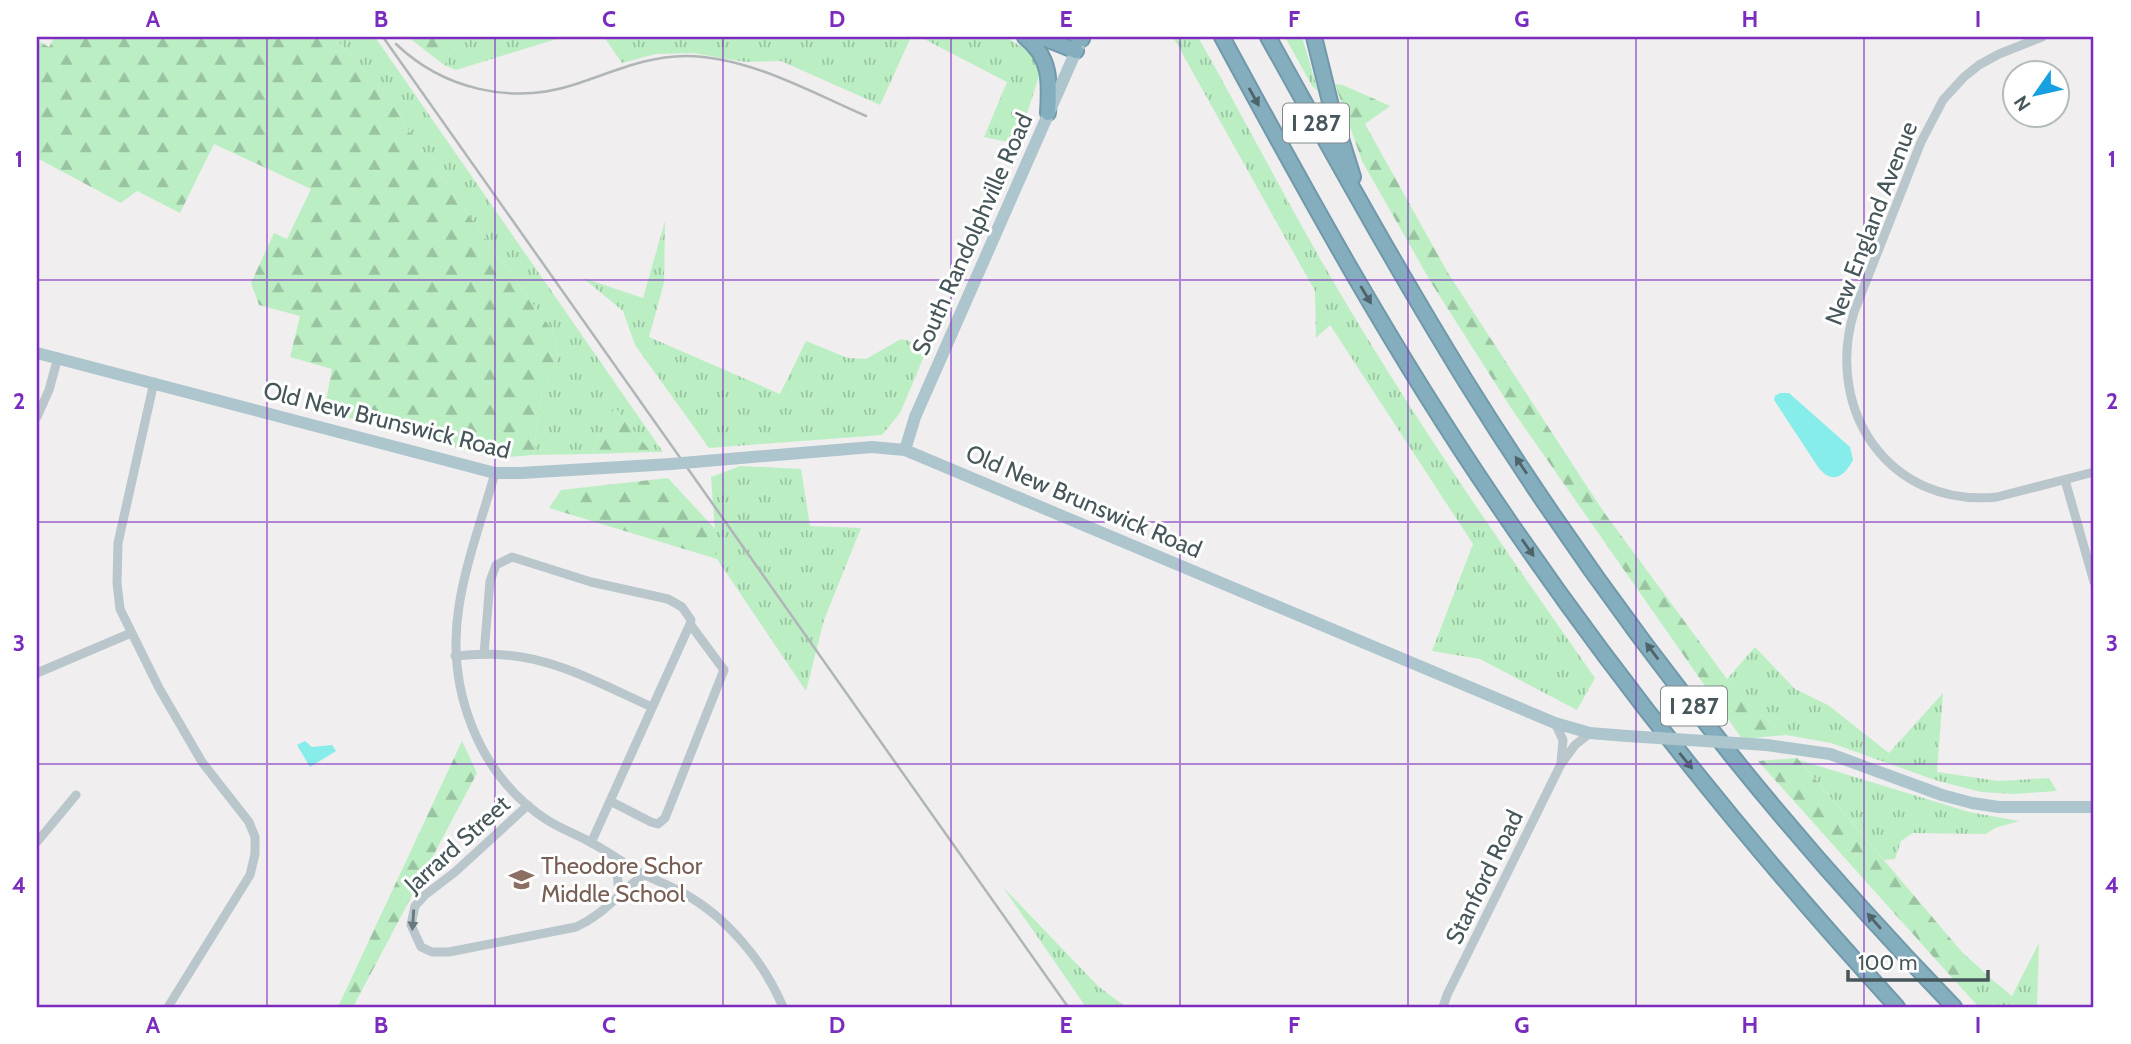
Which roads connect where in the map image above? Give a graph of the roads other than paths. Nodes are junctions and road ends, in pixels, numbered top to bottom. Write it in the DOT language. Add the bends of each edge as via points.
graph roads {
  1 [pos="1025,37"];
  2 [pos="1041,37"];
  3 [pos="1222,37"];
  4 [pos="1268,37"];
  5 [pos="1314,37"];
  6 [pos="2042,37"];
  7 [pos="1080,41"];
  8 [pos="1048,113"];
  9 [pos="1363,208"];
  10 [pos="37,353"];
  11 [pos="58,357"];
  12 [pos="154,382"];
  13 [pos="37,417"];
  14 [pos="905,450"];
  15 [pos="2094,472"];
  16 [pos="495,473"];
  17 [pos="2065,480"];
  18 [pos="2094,582"];
  19 [pos="690,624"];
  20 [pos="131,633"];
  21 [pos="484,654"];
  22 [pos="455,656"];
  23 [pos="37,673"];
  24 [pos="652,707"];
  25 [pos="1555,723"];
  26 [pos="1590,733"];
  27 [pos="1561,764"];
  28 [pos="76,795"];
  29 [pos="610,801"];
  30 [pos="528,805"];
  31 [pos="2094,807"];
  32 [pos="37,842"];
  33 [pos="591,843"];
  34 [pos="616,858"];
  35 [pos="644,875"];
  36 [pos="619,895"];
  37 [pos="168,1007"];
  38 [pos="783,1007"];
  39 [pos="1443,1007"];
  40 [pos="1897,1007"];
  41 [pos="1954,1007"];
  1 -- 8 [label="highway" via="1047,65"];
  2 -- 7 [label="highway"];
  3 -- 40 [label="highway, I 287, one-way" via="1387,331 1548,578 1718,802"];
  4 -- 9 [label="highway, I 287"];
  5 -- 9 [label="highway"];
  6 -- 17 [label="street, New England Avenue" via="1979,65 1937,110 1854,312 1845,359 1851,401 1864,432 1888,461 1915,481 1943,493 1982,499"];
  7 -- 8 [label="main road, South Randolphville Road"];
  8 -- 14 [label="main road, South Randolphville Road" via="915,417"];
  41 -- 9 [label="highway, I 287, one-way" via="1770,802 1609,593 1487,414"];
  10 -- 11 [label="main road, Old New Brunswick Road"];
  11 -- 12 [label="main road, Old New Brunswick Road"];
  11 -- 13 [label="street"];
  12 -- 16 [label="main road, Old New Brunswick Road"];
  12 -- 20 [label="street" via="118,543 120,608"];
  14 -- 16 [label="main road, Old New Brunswick Road, bridge" via="872,447"];
  14 -- 25 [label="main road, Old New Brunswick Road"];
  15 -- 17 [label="street, New England Avenue"];
  16 -- 22 [label="street" via="459,604"];
  17 -- 18 [label="street"];
  19 -- 21 [label="street" via="682,607 668,599 591,582 512,557 496,565 490,581"];
  19 -- 24 [label="street"];
  19 -- 29 [label="street" via="724,670 665,818 658,824 651,822"];
  20 -- 23 [label="street"];
  20 -- 37 [label="street" via="202,762 242,811 255,837 250,874"];
  21 -- 22 [label="street"];
  21 -- 24 [label="street" via="524,657 556,666"];
  22 -- 30 [label="street" via="461,697 474,732 499,774"];
  24 -- 29 [label="street"];
  25 -- 26 [label="main road, Old New Brunswick Road"];
  25 -- 27 [label="street" via="1563,740"];
  26 -- 27 [label="street, Stanford Road"];
  26 -- 31 [label="main road, Old New Brunswick Road, bridge" via="1830,754 1972,803"];
  27 -- 39 [label="street, Stanford Road"];
  28 -- 32 [label="street"];
  29 -- 33 [label="street"];
  30 -- 33 [label="street"];
  30 -- 36 [label="street, Jarrard Street, one-way" via="415,906 411,925 421,947 449,952 576,927 595,918"];
  33 -- 34 [label="street"];
  34 -- 35 [label="street"];
  34 -- 36 [label="street"];
  35 -- 36 [label="street, Jarrard Street"];
  35 -- 38 [label="street" via="685,893 724,923 745,945"];
}
